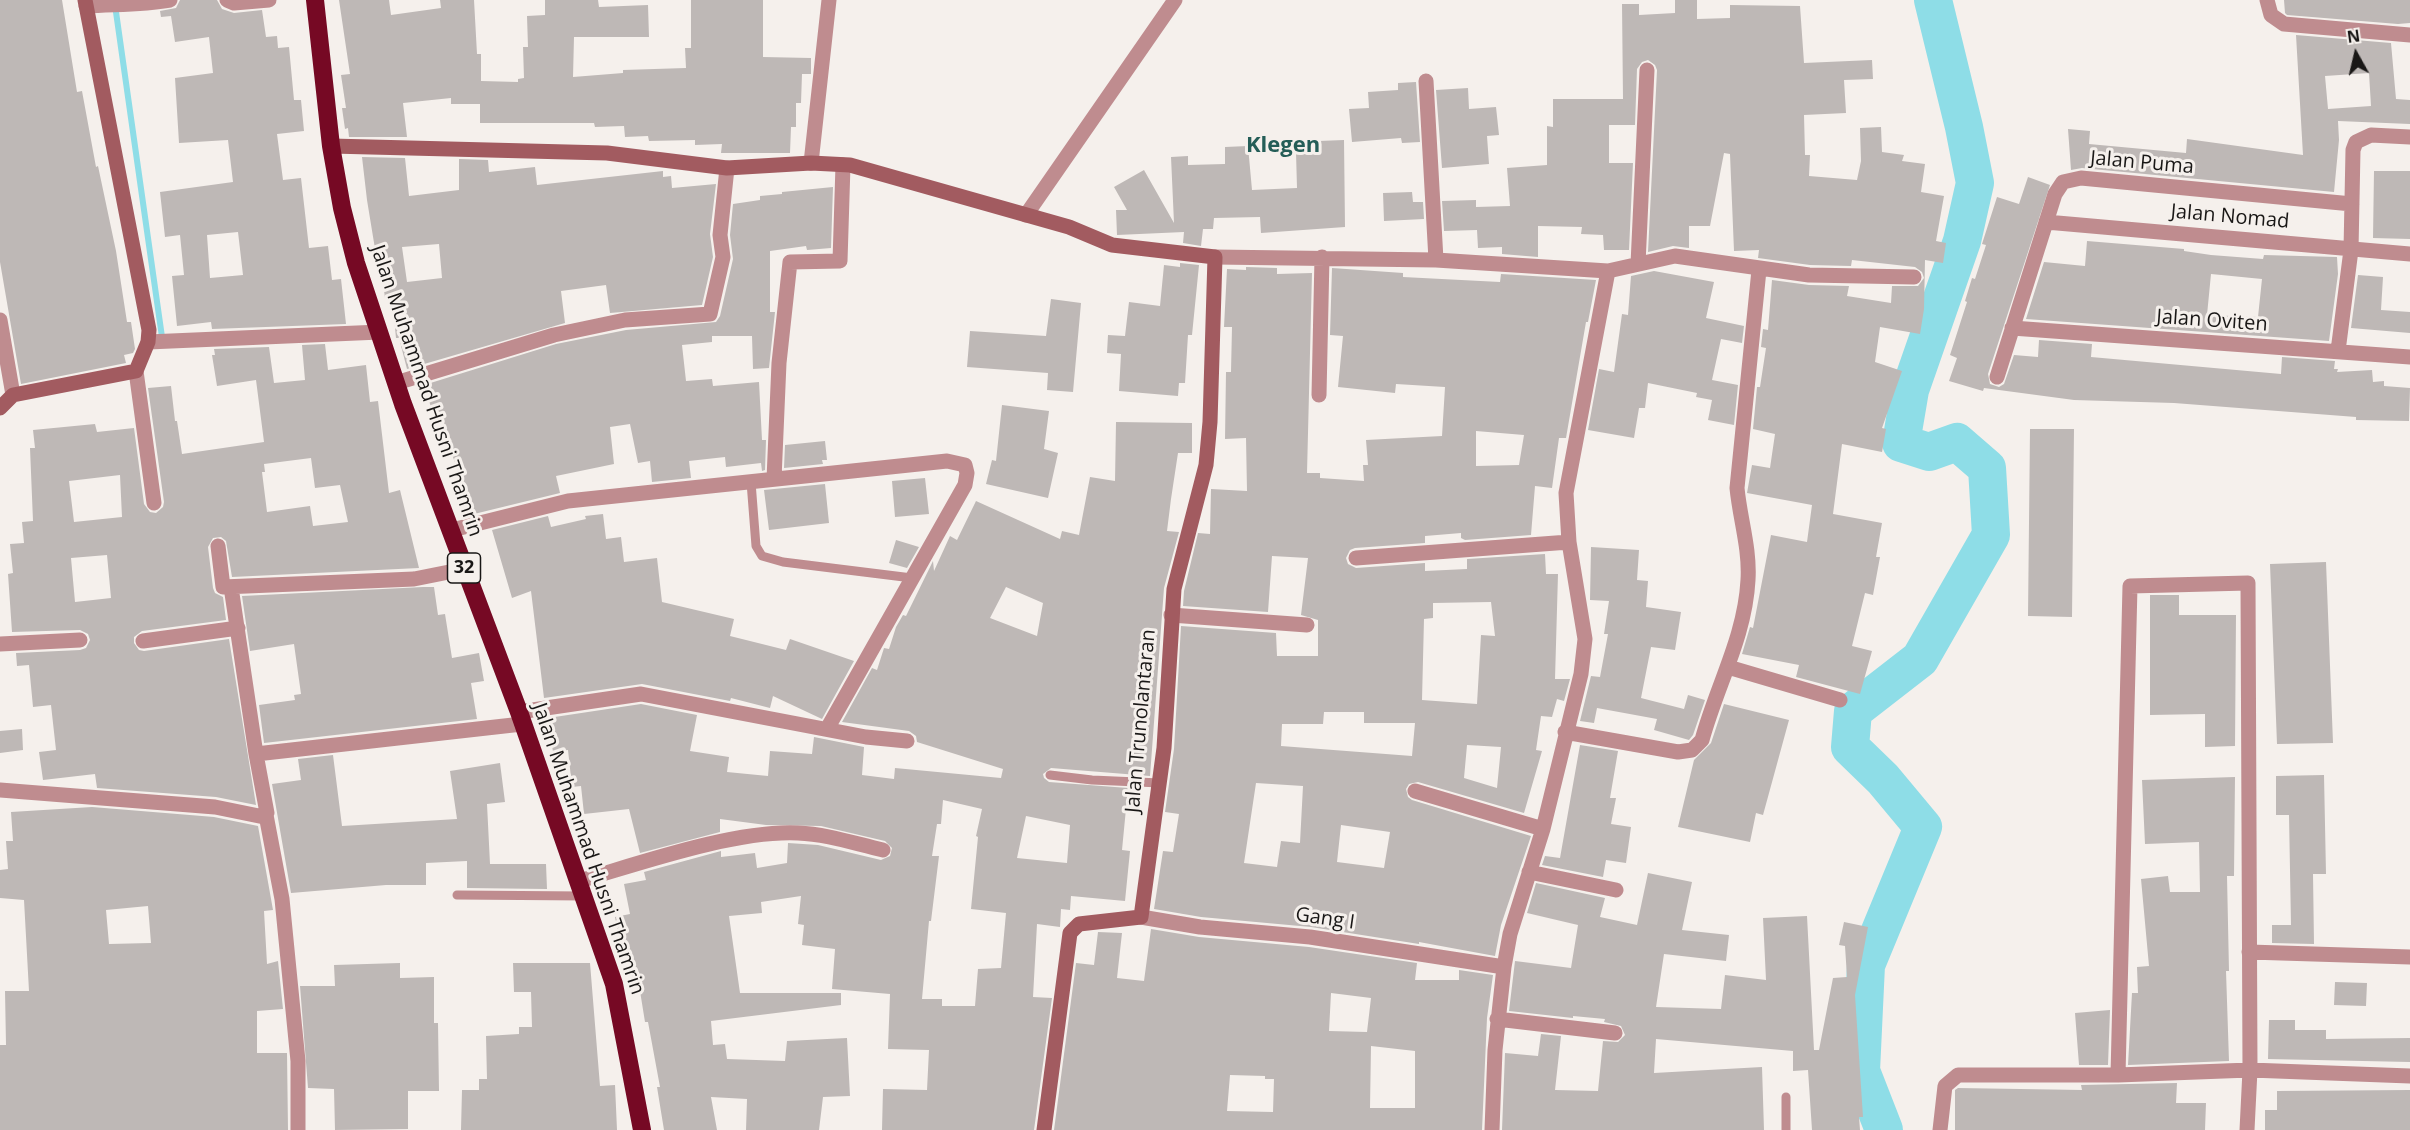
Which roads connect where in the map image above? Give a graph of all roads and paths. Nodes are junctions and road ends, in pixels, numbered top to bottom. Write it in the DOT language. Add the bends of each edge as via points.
graph roads {
  1 [pos="170,0"];
  2 [pos="227,0"];
  3 [pos="269,0"];
  4 [pos="315,0"];
  5 [pos="829,0"];
  6 [pos="1175,0"];
  7 [pos="2267,0"];
  8 [pos="85,3"];
  9 [pos="2410,35"];
  10 [pos="1647,70"];
  11 [pos="1426,81"];
  12 [pos="2410,137"];
  13 [pos="331,146"];
  14 [pos="811,163"];
  15 [pos="843,165"];
  16 [pos="727,168"];
  17 [pos="2352,204"];
  18 [pos="1026,216"];
  19 [pos="2046,222"];
  20 [pos="2351,250"];
  21 [pos="2410,254"];
  22 [pos="1215,257"];
  23 [pos="1322,257"];
  24 [pos="1436,260"];
  25 [pos="1638,264"];
  26 [pos="1759,270"];
  27 [pos="1608,272"];
  28 [pos="1914,277"];
  29 [pos="0,320"];
  30 [pos="2012,328"];
  31 [pos="380,332"];
  32 [pos="148,342"];
  33 [pos="2338,351"];
  34 [pos="2410,357"];
  35 [pos="136,371"];
  36 [pos="1997,377"];
  37 [pos="396,382"];
  38 [pos="14,395"];
  39 [pos="1319,395"];
  40 [pos="0,408"];
  41 [pos="774,479"];
  42 [pos="752,482"];
  43 [pos="154,503"];
  44 [pos="452,530"];
  45 [pos="1569,542"];
  46 [pos="218,546"];
  47 [pos="1356,558"];
  48 [pos="464,569"];
  49 [pos="912,578"];
  50 [pos="231,587"];
  51 [pos="1171,615"];
  52 [pos="1307,625"];
  53 [pos="238,628"];
  54 [pos="80,640"];
  55 [pos="143,641"];
  56 [pos="0,644"];
  57 [pos="1728,667"];
  58 [pos="1840,700"];
  59 [pos="521,718"];
  60 [pos="827,729"];
  61 [pos="1565,732"];
  62 [pos="907,741"];
  63 [pos="256,754"];
  64 [pos="1050,775"];
  65 [pos="1160,783"];
  66 [pos="0,790"];
  67 [pos="1415,791"];
  68 [pos="266,815"];
  69 [pos="1543,829"];
  70 [pos="883,850"];
  71 [pos="1529,872"];
  72 [pos="582,888"];
  73 [pos="1617,890"];
  74 [pos="457,895"];
  75 [pos="1141,917"];
  76 [pos="2249,952"];
  77 [pos="2410,957"];
  78 [pos="1503,967"];
  79 [pos="1497,1019"];
  80 [pos="1615,1034"];
  81 [pos="2250,1070"];
  82 [pos="2118,1075"];
  83 [pos="2410,1076"];
  84 [pos="1786,1097"];
  85 [pos="298,1130"];
  86 [pos="642,1130"];
  87 [pos="1044,1130"];
  88 [pos="1492,1130"];
  89 [pos="1786,1130"];
  90 [pos="1940,1130"];
  91 [pos="2247,1130"];
  1 -- 8 [label="street" via="140,5"];
  2 -- 3 [label="street"];
  4 -- 13 [label="highway, Jalan Muhammad Husni Thamrin / 32"];
  5 -- 14 [label="street"];
  6 -- 18 [label="street"];
  7 -- 9 [label="street" via="2271,15 2284,24"];
  8 -- 32 [label="street" via="149,330"];
  10 -- 25 [label="street"];
  11 -- 24 [label="street"];
  12 -- 17 [label="street" via="2371,135 2356,142"];
  13 -- 16 [label="street" via="607,153"];
  13 -- 31 [label="highway, Jalan Muhammad Husni Thamrin / 32" via="356,263"];
  14 -- 15 [label="street"];
  14 -- 16 [label="street"];
  15 -- 18 [label="street"];
  15 -- 41 [label="street" via="840,261 790,262 779,363"];
  16 -- 37 [label="street" via="720,235 723,257 710,314 625,320 554,335"];
  17 -- 19 [label="street, Jalan Puma" via="2081,178 2063,182 2059,187"];
  17 -- 20 [label="street"];
  18 -- 22 [label="street" via="1069,227 1113,245"];
  19 -- 20 [label="street, Jalan Nomad"];
  19 -- 30 [label="street, Jalan Puma"];
  20 -- 21 [label="street, Jalan Nomad"];
  20 -- 33 [label="street"];
  22 -- 23 [label="street"];
  22 -- 51 [label="street, Jalan Trunolantaran" via="1206,465 1184,545"];
  23 -- 24 [label="street"];
  23 -- 39 [label="street"];
  24 -- 27 [label="street"];
  25 -- 26 [label="street" via="1675,256"];
  25 -- 27 [label="street"];
  26 -- 28 [label="street"];
  26 -- 57 [label="street" via="1737,488 1747,544 1748,580 1740,633"];
  27 -- 45 [label="street" via="1568,471"];
  29 -- 38 [label="street"];
  30 -- 33 [label="street, Jalan Oviten"];
  30 -- 36 [label="street, Jalan Puma"];
  31 -- 32 [label="street"];
  31 -- 37 [label="highway, Jalan Muhammad Husni Thamrin / 32"];
  32 -- 35 [label="street"];
  33 -- 34 [label="street, Jalan Oviten"];
  35 -- 38 [label="street"];
  35 -- 43 [label="street"];
  37 -- 44 [label="highway, Jalan Muhammad Husni Thamrin / 32"];
  38 -- 40 [label="street"];
  41 -- 42 [label="street"];
  41 -- 49 [label="street" via="947,461 965,465 968,473 964,485"];
  42 -- 44 [label="street" via="568,501"];
  42 -- 49 [label="lane" via="756,546 762,556"];
  44 -- 48 [label="highway, Jalan Muhammad Husni Thamrin / 32"];
  45 -- 47 [label="street"];
  45 -- 61 [label="street" via="1585,639 1581,674"];
  46 -- 50 [label="street" via="223,586"];
  48 -- 50 [label="street" via="414,579"];
  48 -- 59 [label="highway, Jalan Muhammad Husni Thamrin / 32"];
  49 -- 60 [label="street"];
  50 -- 53 [label="street"];
  51 -- 52 [label="street"];
  51 -- 65 [label="street, Jalan Trunolantaran"];
  53 -- 55 [label="street"];
  53 -- 63 [label="street"];
  54 -- 56 [label="street"];
  57 -- 58 [label="street"];
  57 -- 61 [label="street" via="1702,740 1692,750 1678,752"];
  59 -- 60 [label="street" via="641,694"];
  59 -- 63 [label="street"];
  59 -- 72 [label="highway, Jalan Muhammad Husni Thamrin / 32"];
  60 -- 62 [label="street"];
  61 -- 69 [label="street"];
  63 -- 68 [label="street"];
  64 -- 65 [label="lane"];
  65 -- 75 [label="street, Jalan Trunolantaran"];
  66 -- 68 [label="street" via="215,807"];
  67 -- 69 [label="street"];
  68 -- 85 [label="street" via="287,945 298,1061"];
  69 -- 71 [label="street"];
  70 -- 72 [label="street" via="798,833 764,835 710,845"];
  71 -- 73 [label="street"];
  71 -- 78 [label="street"];
  72 -- 74 [label="lane"];
  72 -- 86 [label="highway, Jalan Muhammad Husni Thamrin / 32" via="614,984"];
  75 -- 78 [label="street, Gang I" via="1310,937"];
  75 -- 87 [label="street" via="1079,924 1070,933"];
  76 -- 77 [label="street"];
  76 -- 81 [label="street"];
  76 -- 82 [label="street" via="2248,583 2130,586"];
  78 -- 79 [label="street"];
  79 -- 80 [label="street"];
  79 -- 88 [label="street"];
  81 -- 82 [label="street"];
  81 -- 83 [label="street"];
  81 -- 91 [label="street"];
  82 -- 90 [label="street" via="1958,1075 1945,1086"];
  84 -- 89 [label="lane"];
}
